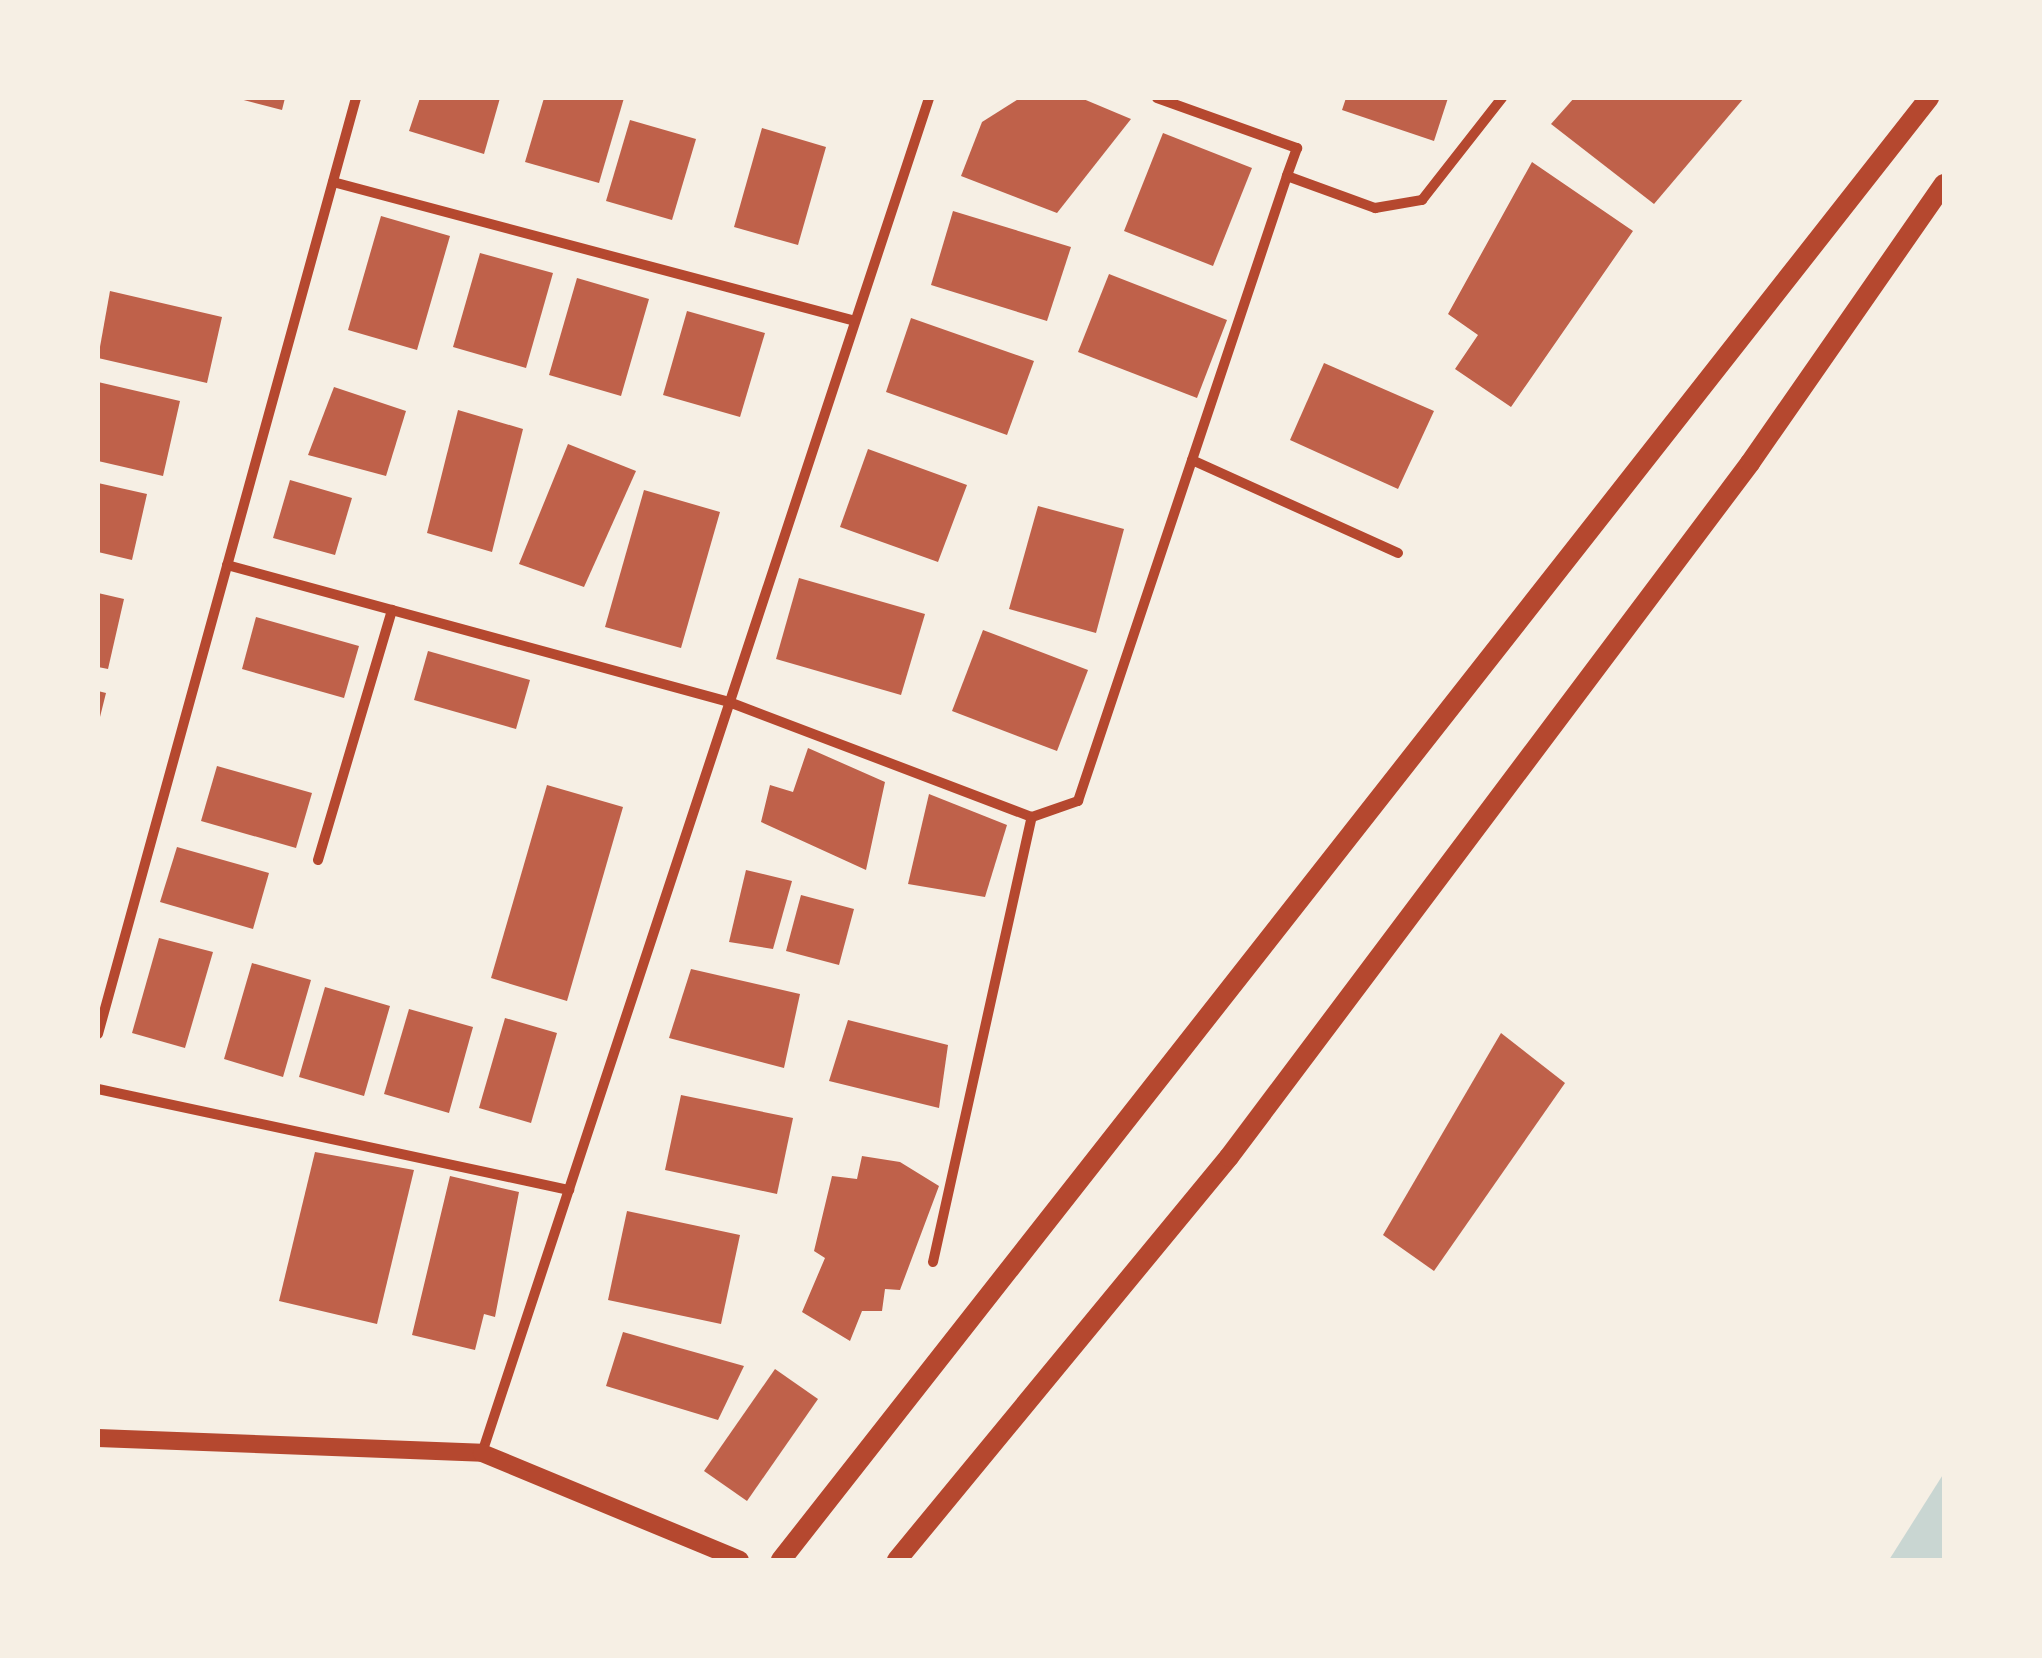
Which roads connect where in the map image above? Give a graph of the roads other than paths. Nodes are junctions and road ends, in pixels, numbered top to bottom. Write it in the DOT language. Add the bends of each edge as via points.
graph roads {
  1 [pos="356,98"];
  2 [pos="929,98"];
  3 [pos="1156,98"];
  4 [pos="1502,98"];
  5 [pos="1929,98"];
  6 [pos="1287,176"];
  7 [pos="333,182"];
  8 [pos="1944,184"];
  9 [pos="855,322"];
  10 [pos="1192,460"];
  11 [pos="1398,553"];
  12 [pos="227,565"];
  13 [pos="392,610"];
  14 [pos="730,702"];
  15 [pos="1032,817"];
  16 [pos="318,860"];
  17 [pos="98,1034"];
  18 [pos="98,1090"];
  19 [pos="569,1190"];
  20 [pos="933,1262"];
  21 [pos="98,1438"];
  22 [pos="482,1453"];
  23 [pos="740,1560"];
  24 [pos="781,1560"];
  25 [pos="897,1560"];
  1 -- 7 [label="street"];
  2 -- 9 [label="street"];
  3 -- 6 [label="street" via="1297,148"];
  4 -- 6 [label="street" via="1422,200 1375,208"];
  5 -- 24 [label="main road"];
  6 -- 10 [label="street"];
  7 -- 9 [label="street"];
  7 -- 12 [label="street"];
  8 -- 25 [label="main road" via="1750,463 1229,1157"];
  9 -- 14 [label="street"];
  10 -- 11 [label="street"];
  10 -- 15 [label="street" via="1078,801"];
  12 -- 13 [label="street"];
  12 -- 17 [label="street"];
  13 -- 14 [label="street"];
  13 -- 16 [label="street"];
  14 -- 15 [label="street"];
  14 -- 19 [label="street"];
  15 -- 20 [label="street"];
  18 -- 19 [label="street"];
  19 -- 22 [label="street"];
  21 -- 22 [label="street"];
  22 -- 23 [label="street"];
}
